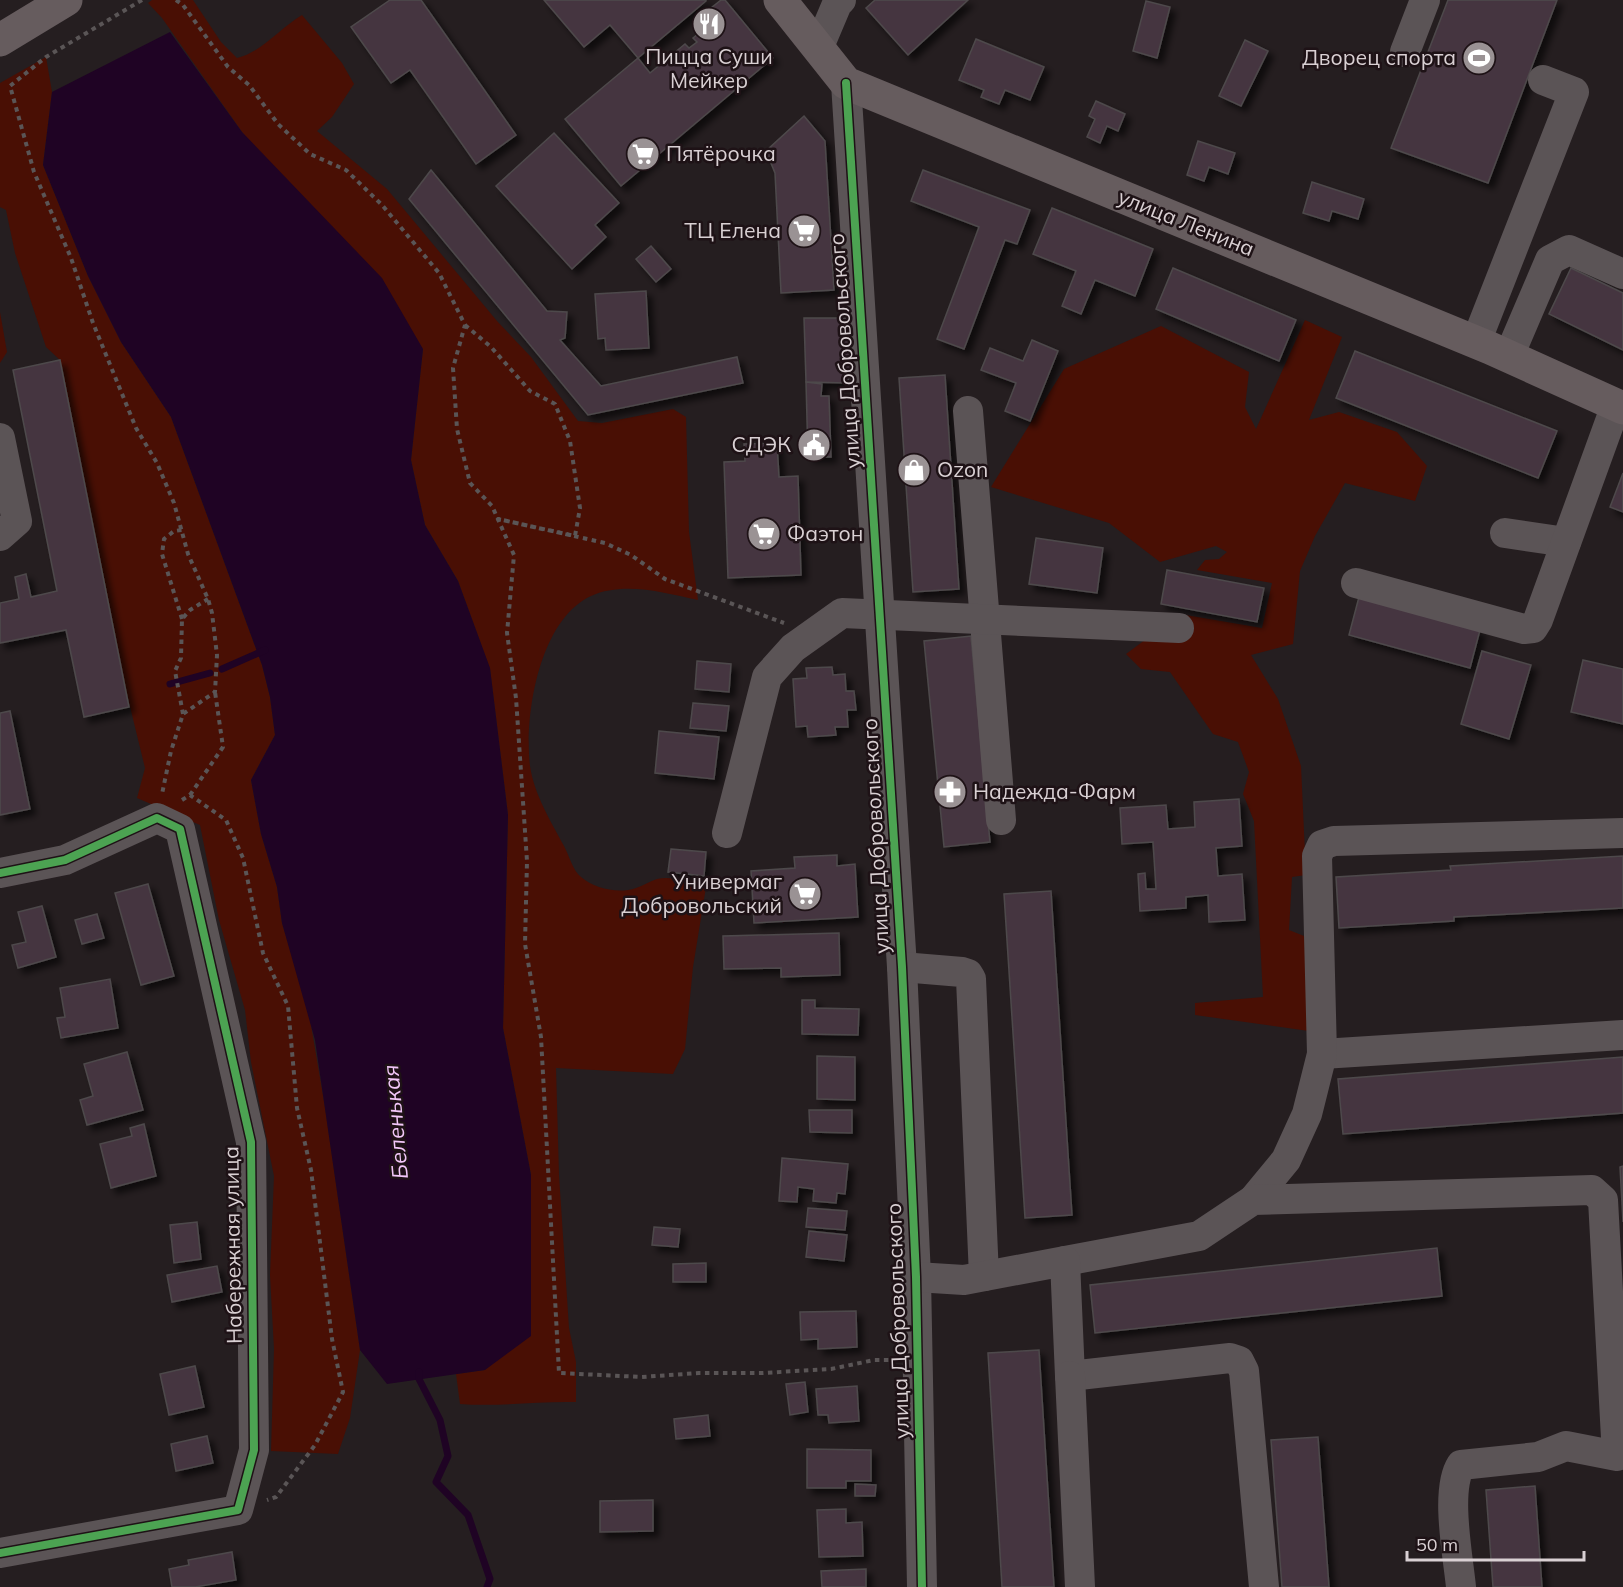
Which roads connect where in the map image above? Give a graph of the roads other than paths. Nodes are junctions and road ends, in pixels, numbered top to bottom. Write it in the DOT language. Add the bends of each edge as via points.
graph roads {
  1 [pos="66,0"];
  2 [pos="780,0"];
  3 [pos="1425,0"];
  4 [pos="837,1"];
  5 [pos="0,40"];
  6 [pos="818,49"];
  7 [pos="1405,52"];
  8 [pos="1543,80"];
  9 [pos="846,83"];
  10 [pos="1623,274"];
  11 [pos="1476,342"];
  12 [pos="1509,356"];
  13 [pos="1620,406"];
  14 [pos="968,411"];
  15 [pos="0,438"];
  16 [pos="1504,533"];
  17 [pos="0,536"];
  18 [pos="1566,542"];
  19 [pos="1356,583"];
  20 [pos="881,615"];
  21 [pos="985,620"];
  22 [pos="1179,628"];
  23 [pos="1001,820"];
  24 [pos="728,833"];
  25 [pos="1623,833"];
  26 [pos="0,873"];
  27 [pos="902,967"];
  28 [pos="1623,1035"];
  29 [pos="1322,1054"];
  30 [pos="1253,1200"];
  31 [pos="1065,1261"];
  32 [pos="984,1276"];
  33 [pos="916,1277"];
  34 [pos="1070,1376"];
  35 [pos="1620,1457"];
  36 [pos="0,1553"];
  37 [pos="922,1587"];
  38 [pos="1080,1587"];
  39 [pos="1264,1587"];
  40 [pos="1461,1587"];
  1 -- 5 [label="main road"];
  2 -- 6 [label="main road, улица Ленина"];
  3 -- 7 [label="street"];
  4 -- 6 [label="street"];
  6 -- 9 [label="main road, улица Ленина"];
  8 -- 11 [label="street" via="1574,92"];
  9 -- 11 [label="main road, улица Ленина"];
  9 -- 20 [label="street, улица Добровольского"];
  10 -- 12 [label="street" via="1569,250 1550,260"];
  11 -- 12 [label="main road, улица Ленина"];
  12 -- 13 [label="main road, улица Ленина"];
  13 -- 18 [label="street"];
  14 -- 21 [label="street"];
  15 -- 17 [label="street" via="17,522"];
  16 -- 18 [label="street"];
  18 -- 19 [label="street" via="1533,628 1524,629"];
  20 -- 21 [label="street"];
  20 -- 24 [label="street" via="842,613 794,648 767,677"];
  20 -- 27 [label="street, улица Добровольского"];
  21 -- 22 [label="street"];
  21 -- 23 [label="street"];
  25 -- 29 [label="street" via="1334,841 1322,845 1317,856"];
  26 -- 36 [label="street, Набережная улица" via="65,860 157,818 180,829 251,1142 254,1450 238,1510"];
  27 -- 32 [label="street" via="962,972 971,979"];
  27 -- 33 [label="street, улица Добровольского"];
  28 -- 29 [label="street"];
  29 -- 30 [label="street" via="1307,1114 1286,1160"];
  30 -- 31 [label="street" via="1199,1236"];
  30 -- 35 [label="street" via="1592,1190 1598,1194 1602,1200"];
  31 -- 32 [label="street"];
  31 -- 34 [label="street"];
  32 -- 33 [label="street" via="964,1280"];
  33 -- 37 [label="street, улица Добровольского"];
  34 -- 38 [label="street"];
  34 -- 39 [label="street" via="1239,1360 1244,1371"];
  35 -- 40 [label="street" via="1566,1446 1538,1458 1461,1465 1455,1475 1454,1496"];
}
